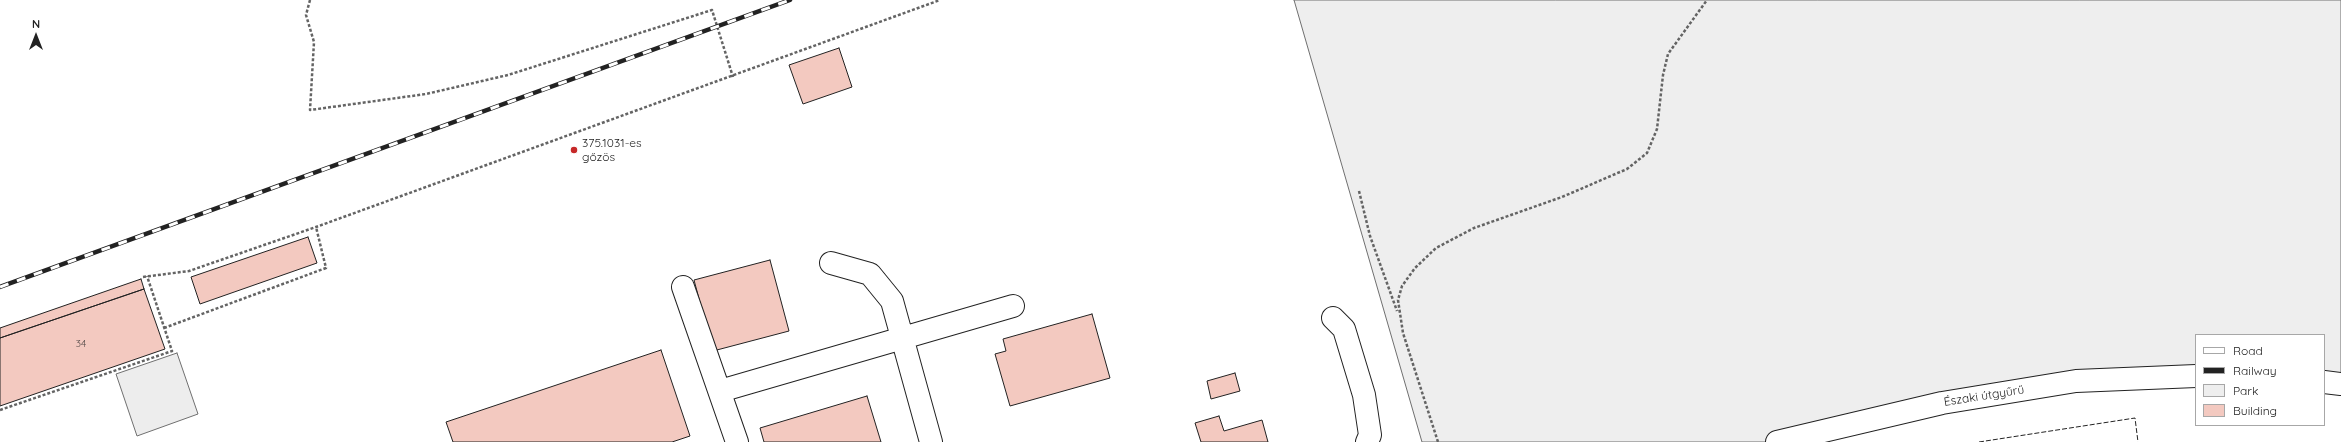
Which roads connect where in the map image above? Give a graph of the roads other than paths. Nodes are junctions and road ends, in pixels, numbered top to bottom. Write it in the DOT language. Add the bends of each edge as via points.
graph roads {
  1 [pos="831,264"];
  2 [pos="683,287"];
  3 [pos="1012,306"];
  4 [pos="1333,318"];
  5 [pos="902,338"];
  6 [pos="2195,376"];
  7 [pos="2325,382"];
  8 [pos="2341,384"];
  9 [pos="720,391"];
  10 [pos="737,442"];
  11 [pos="932,442"];
  12 [pos="1367,442"];
  13 [pos="1776,442"];
  1 -- 5 [label="main road" via="870,274 892,301"];
  2 -- 9 [label="main road"];
  3 -- 5 [label="main road"];
  4 -- 12 [label="main road" via="1344,329 1364,396 1370,435"];
  5 -- 9 [label="main road"];
  5 -- 11 [label="main road"];
  6 -- 13 [label="main road, Északi útgyűrű" via="2076,381 1942,403"];
  7 -- 8 [label="main road"];
  9 -- 10 [label="main road"];
}
